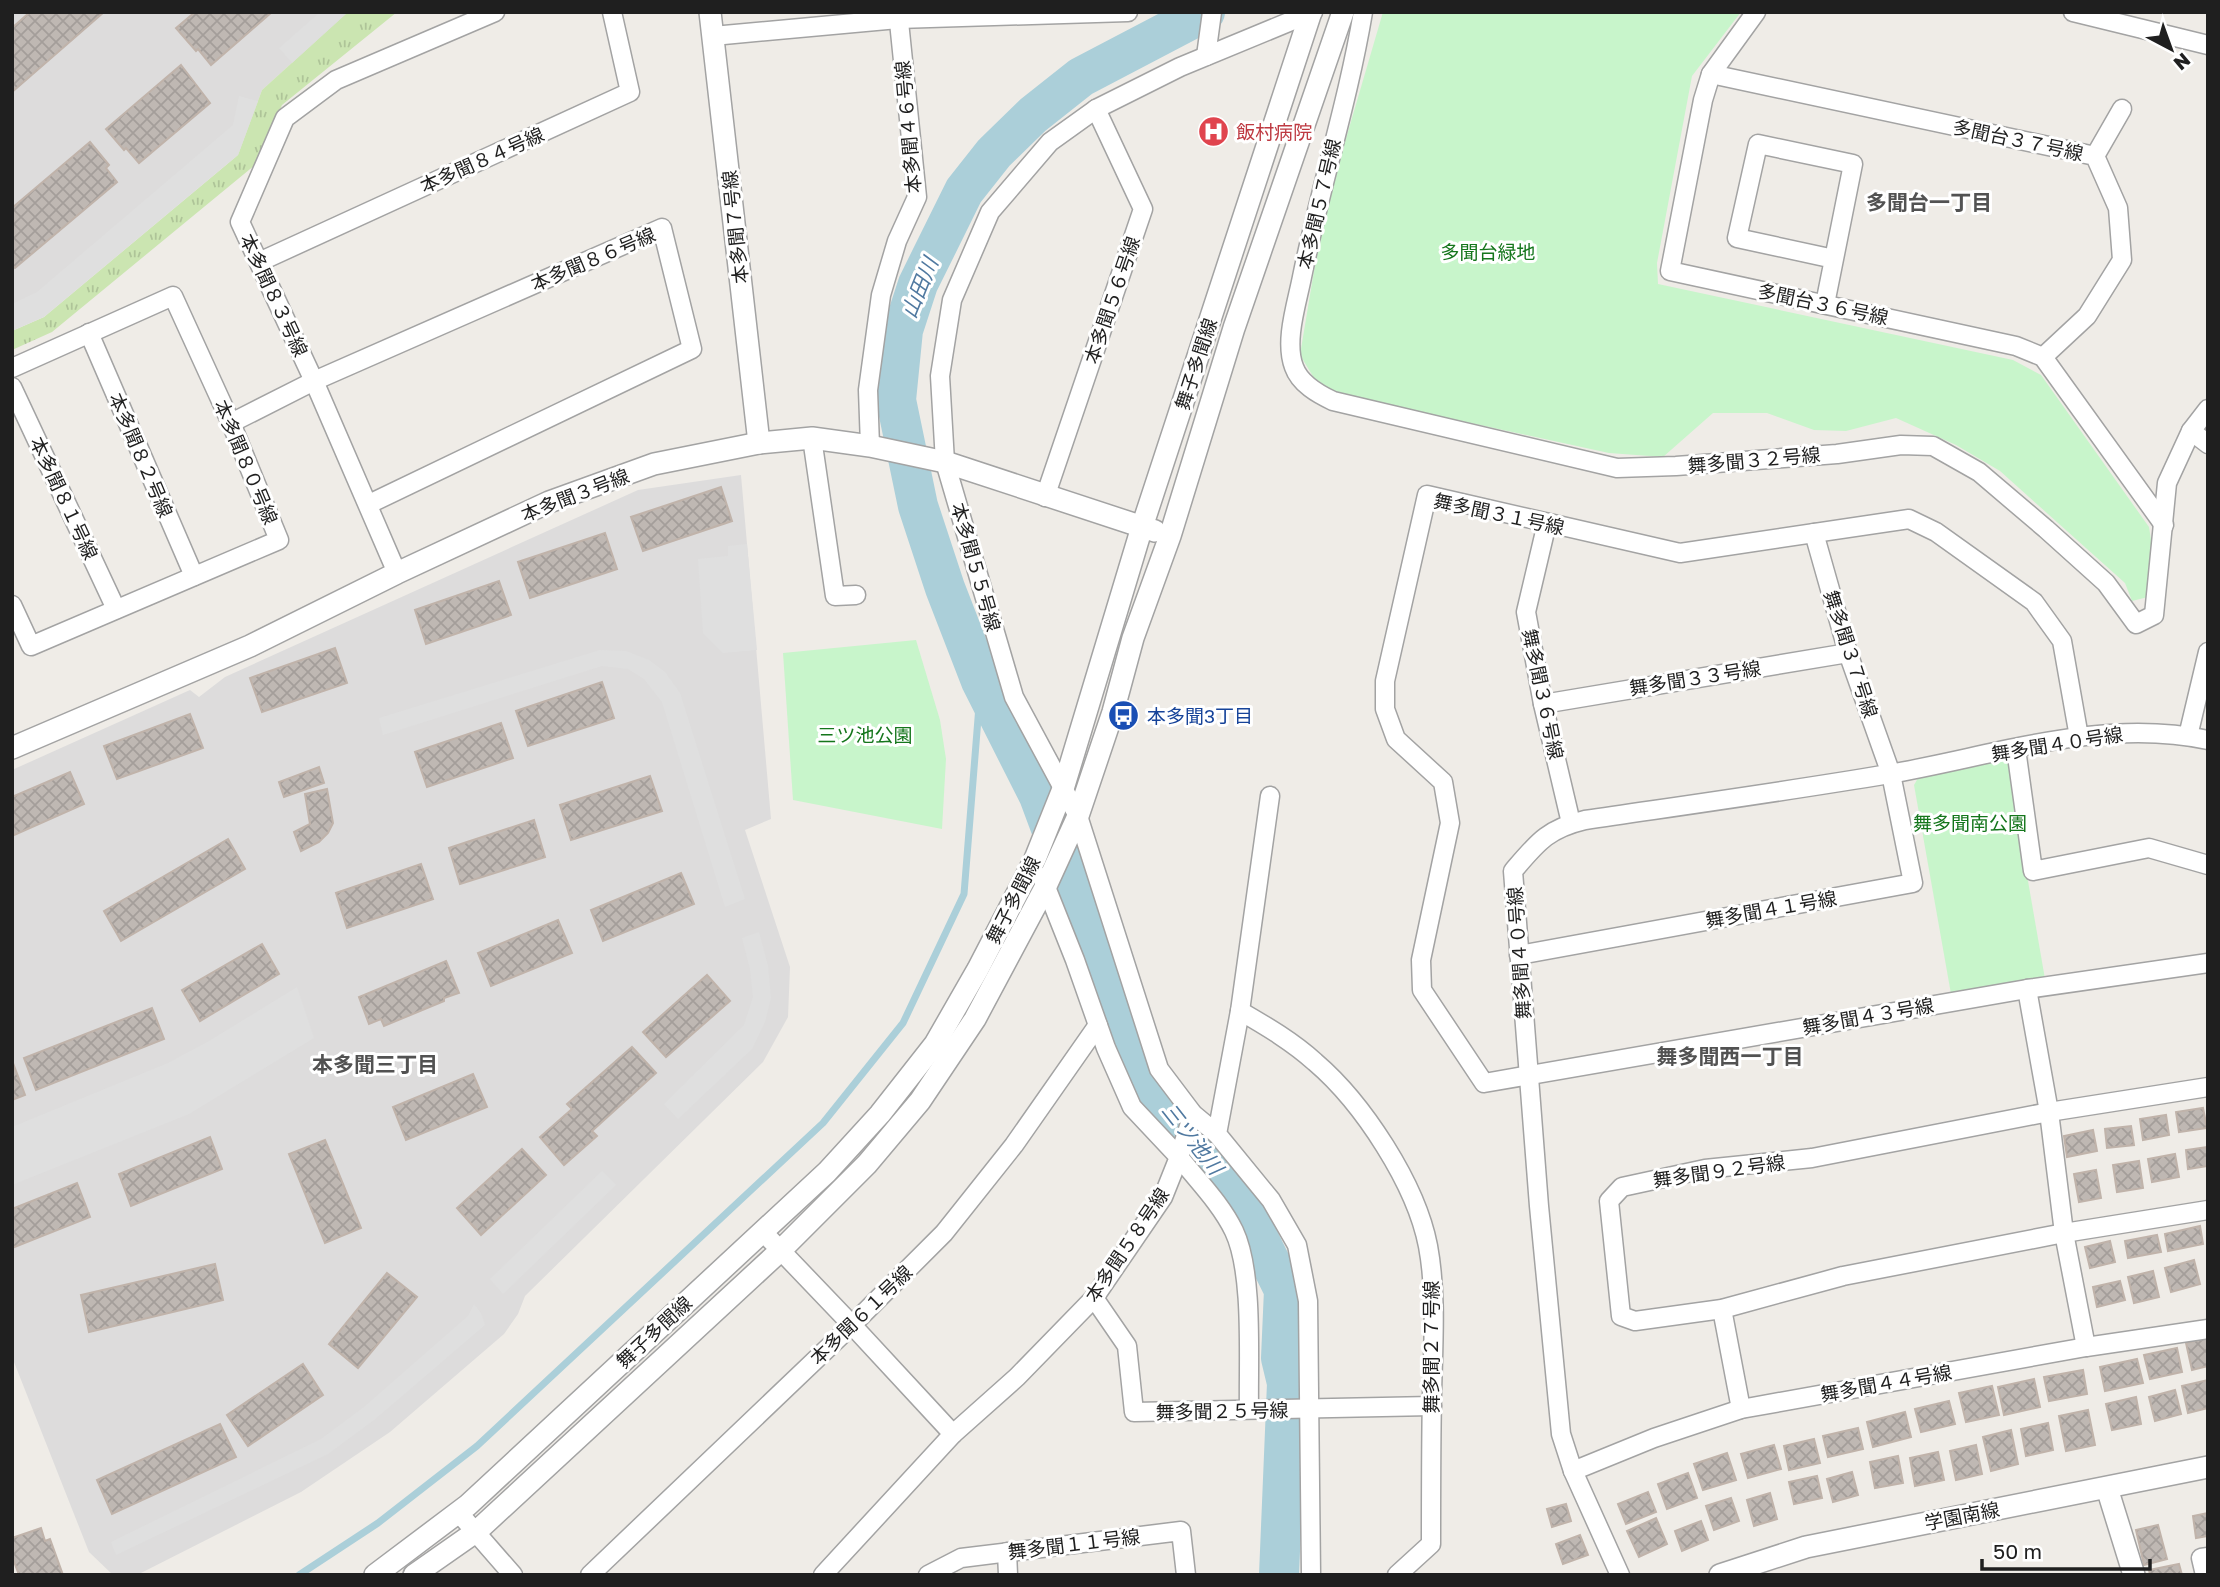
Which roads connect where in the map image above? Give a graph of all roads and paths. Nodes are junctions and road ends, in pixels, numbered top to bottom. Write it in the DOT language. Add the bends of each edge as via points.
graph roads {
  1 [pos="495,12"];
  2 [pos="612,12"];
  3 [pos="710,12"];
  4 [pos="1128,12"];
  5 [pos="1212,12"];
  6 [pos="1343,12"];
  7 [pos="1363,12"];
  8 [pos="1756,12"];
  9 [pos="2073,12"];
  10 [pos="1312,13"];
  11 [pos="898,15"];
  12 [pos="471,17"];
  13 [pos="713,36"];
  14 [pos="2208,44"];
  15 [pos="1206,56"];
  16 [pos="1711,74"];
  17 [pos="2122,108"];
  18 [pos="1096,109"];
  19 [pos="2095,156"];
  20 [pos="1834,259"];
  21 [pos="259,262"];
  22 [pos="1825,304"];
  23 [pos="89,333"];
  24 [pos="2043,358"];
  25 [pos="12,368"];
  26 [pos="314,381"];
  27 [pos="12,387"];
  28 [pos="1312,391"];
  29 [pos="2208,409"];
  30 [pos="231,423"];
  31 [pos="2191,432"];
  32 [pos="812,438"];
  33 [pos="760,443"];
  34 [pos="2208,444"];
  35 [pos="870,446"];
  36 [pos="945,462"];
  37 [pos="1045,497"];
  38 [pos="369,504"];
  39 [pos="1547,523"];
  40 [pos="2164,525"];
  41 [pos="1142,527"];
  42 [pos="1814,533"];
  43 [pos="1170,536"];
  44 [pos="397,573"];
  45 [pos="194,576"];
  46 [pos="856,595"];
  47 [pos="12,605"];
  48 [pos="116,609"];
  49 [pos="2208,652"];
  50 [pos="1848,653"];
  51 [pos="1543,704"];
  52 [pos="2188,736"];
  53 [pos="2079,737"];
  54 [pos="2208,740"];
  55 [pos="12,748"];
  56 [pos="2017,749"];
  57 [pos="1891,774"];
  58 [pos="1063,789"];
  59 [pos="1270,796"];
  60 [pos="1078,816"];
  61 [pos="1571,824"];
  62 [pos="1035,859"];
  63 [pos="2208,865"];
  64 [pos="1046,886"];
  65 [pos="1519,955"];
  66 [pos="2208,963"];
  67 [pos="2027,989"];
  68 [pos="1240,1011"];
  69 [pos="1098,1025"];
  70 [pos="1529,1074"];
  71 [pos="2208,1087"];
  72 [pos="2049,1112"];
  73 [pos="1193,1114"];
  74 [pos="1217,1134"];
  75 [pos="1179,1157"];
  76 [pos="2208,1210"];
  77 [pos="763,1232"];
  78 [pos="2064,1233"];
  79 [pos="781,1250"];
  80 [pos="1094,1298"];
  81 [pos="1722,1309"];
  82 [pos="852,1325"];
  83 [pos="2208,1329"];
  84 [pos="2086,1347"];
  85 [pos="1432,1406"];
  86 [pos="1248,1409"];
  87 [pos="1309,1409"];
  88 [pos="1741,1409"];
  89 [pos="953,1434"];
  90 [pos="2208,1467"];
  91 [pos="1573,1471"];
  92 [pos="2107,1488"];
  93 [pos="458,1512"];
  94 [pos="477,1531"];
  95 [pos="1007,1552"];
  96 [pos="2208,1557"];
  97 [pos="375,1575"];
  98 [pos="414,1575"];
  99 [pos="513,1575"];
  100 [pos="590,1575"];
  101 [pos="823,1575"];
  102 [pos="928,1575"];
  103 [pos="1008,1575"];
  104 [pos="1186,1575"];
  105 [pos="1311,1575"];
  106 [pos="1397,1575"];
  107 [pos="1620,1575"];
  108 [pos="1720,1575"];
  109 [pos="2134,1575"];
  110 [pos="2205,1575"];
  1 -- 12 [label="street, 本多聞８３号線"];
  2 -- 21 [label="street, 本多聞８４号線" via="631,92"];
  3 -- 13 [label="street, 本多聞７号線"];
  4 -- 11 [label="street"];
  5 -- 15 [label="street"];
  6 -- 43 [label="street, 舞子多聞線" via="1234,328"];
  7 -- 28 [label="street, 本多聞５７号線" via="1290,335 1294,368"];
  8 -- 16 [label="street, 多聞台３６号線"];
  9 -- 14 [label="street"];
  10 -- 15 [label="street, 本多聞５５号線"];
  10 -- 41 [label="street, 舞子多聞線"];
  11 -- 13 [label="street"];
  11 -- 35 [label="street, 本多聞４６号線" via="917,197 897,241 881,295 868,390"];
  12 -- 21 [label="street, 本多聞８３号線" via="336,80 285,118 240,222"];
  13 -- 33 [label="street, 本多聞７号線"];
  15 -- 18 [label="street, 本多聞５５号線"];
  16 -- 19 [label="street, 多聞台３７号線"];
  16 -- 22 [label="street, 多聞台３６号線" via="1670,271"];
  17 -- 19 [label="street"];
  18 -- 36 [label="street, 本多聞５５号線" via="1050,142 990,212 952,300 940,376"];
  18 -- 37 [label="street, 本多聞５６号線" via="1143,209"];
  19 -- 24 [label="street, 多聞台３７号線" via="2118,208 2122,260 2087,316"];
  20 -- 20 [label="street" via="1853,163 1758,144 1737,238"];
  20 -- 22 [label="street"];
  21 -- 26 [label="street, 本多聞８３号線"];
  22 -- 24 [label="street, 多聞台３６号線" via="2016,346"];
  23 -- 25 [label="street, 本多聞８０号線"];
  23 -- 30 [label="street, 本多聞８０号線" via="173,296"];
  23 -- 45 [label="street, 本多聞８２号線"];
  24 -- 40 [label="street"];
  26 -- 30 [label="street"];
  26 -- 38 [label="street, 本多聞８３号線"];
  26 -- 38 [label="street, 本多聞８６号線" via="662,228 692,349"];
  27 -- 48 [label="street, 本多聞８１号線"];
  28 -- 40 [label="street, 舞多聞３２号線" via="1333,401 1617,468 1933,446 1979,472 2046,529 2106,583 2136,624 2154,615"];
  29 -- 31 [label="street"];
  30 -- 45 [label="street, 本多聞８０号線" via="279,540"];
  31 -- 34 [label="street"];
  31 -- 40 [label="street" via="2167,483"];
  32 -- 33 [label="street, 本多聞３号線"];
  32 -- 35 [label="street, 本多聞３号線"];
  32 -- 46 [label="street" via="828,597"];
  33 -- 44 [label="street, 本多聞３号線" via="654,464 549,502"];
  35 -- 36 [label="street, 本多聞３号線"];
  36 -- 37 [label="street, 本多聞３号線"];
  36 -- 58 [label="street, 本多聞５５号線" via="1014,697"];
  37 -- 41 [label="street, 本多聞３号線"];
  38 -- 44 [label="street, 本多聞８３号線"];
  39 -- 42 [label="street, 舞多聞３１号線" via="1680,553"];
  39 -- 51 [label="street, 舞多聞３６号線" via="1526,612"];
  39 -- 70 [label="street, 舞多聞３１号線" via="1427,495 1385,681 1385,709 1396,738 1443,782 1450,823 1421,960 1422,990 1483,1083"];
  41 -- 43 [label="street, 本多聞３号線"];
  41 -- 58 [label="street, 舞子多聞線"];
  42 -- 50 [label="street, 舞多聞３７号線"];
  42 -- 53 [label="street, 舞多聞３１号線" via="1909,519 1936,532 2034,602 2063,641"];
  43 -- 60 [label="street, 舞子多聞線"];
  44 -- 55 [label="street, 本多聞３号線" via="250,646"];
  45 -- 48 [label="street, 本多聞８０号線"];
  47 -- 48 [label="street, 本多聞８０号線" via="31,646"];
  49 -- 52 [label="street"];
  50 -- 51 [label="street, 舞多聞３３号線"];
  50 -- 57 [label="street, 舞多聞３７号線"];
  51 -- 61 [label="street, 舞多聞３６号線"];
  52 -- 53 [label="street, 舞多聞４０号線" via="2112,732"];
  52 -- 54 [label="street, 舞多聞４０号線"];
  53 -- 56 [label="street, 舞多聞４０号線"];
  56 -- 57 [label="street, 舞多聞４０号線"];
  56 -- 63 [label="street" via="2033,872 2149,848"];
  57 -- 61 [label="street, 舞多聞４０号線"];
  57 -- 65 [label="street, 舞多聞４１号線" via="1913,883"];
  58 -- 60 [label="street, 本多聞５５号線"];
  58 -- 62 [label="street, 舞子多聞線"];
  59 -- 68 [label="street"];
  60 -- 64 [label="street, 舞子多聞線"];
  60 -- 73 [label="street, 本多聞５５号線" via="1159,1069"];
  61 -- 65 [label="street, 舞多聞４０号線" via="1541,838 1513,872"];
  62 -- 64 [label="street"];
  62 -- 77 [label="street, 舞子多聞線" via="935,1044 880,1115"];
  64 -- 69 [label="street"];
  64 -- 79 [label="street, 舞子多聞線" via="975,1019 920,1101 867,1164"];
  65 -- 70 [label="street, 舞多聞４０号線"];
  66 -- 67 [label="street, 舞多聞４３号線"];
  67 -- 70 [label="street, 舞多聞４３号線"];
  67 -- 72 [label="street"];
  68 -- 74 [label="street"];
  68 -- 85 [label="street, 舞多聞２７号線" via="1316,1062 1354,1103 1387,1149 1414,1200 1428,1244 1434,1299"];
  69 -- 75 [label="street" via="1132,1107"];
  69 -- 82 [label="street, 本多聞６１号線" via="1014,1145 944,1233"];
  70 -- 91 [label="street, 舞多聞４０号線" via="1561,1434"];
  71 -- 72 [label="street, 舞多聞９２号線"];
  72 -- 78 [label="street"];
  72 -- 81 [label="street, 舞多聞９２号線" via="1812,1158 1704,1169 1622,1187 1609,1201 1621,1316 1635,1321"];
  73 -- 74 [label="street, 本多聞５５号線"];
  73 -- 75 [label="street"];
  74 -- 87 [label="street" via="1271,1200 1297,1245 1308,1301"];
  75 -- 80 [label="street, 本多聞５８号線" via="1163,1197"];
  75 -- 86 [label="street" via="1235,1233 1246,1276"];
  76 -- 78 [label="street, 舞多聞９２号線"];
  77 -- 79 [label="street"];
  77 -- 93 [label="street, 舞子多聞線"];
  78 -- 81 [label="street, 舞多聞９２号線" via="1843,1276"];
  78 -- 84 [label="street"];
  79 -- 82 [label="street"];
  79 -- 94 [label="street, 舞子多聞線"];
  80 -- 86 [label="street, 舞多聞２５号線" via="1126,1346 1134,1412"];
  80 -- 89 [label="street, 本多聞５８号線"];
  81 -- 88 [label="street"];
  82 -- 89 [label="street"];
  82 -- 100 [label="street, 本多聞６１号線"];
  83 -- 84 [label="street, 舞多聞４４号線"];
  84 -- 88 [label="street, 舞多聞４４号線"];
  85 -- 87 [label="street, 舞多聞２５号線"];
  85 -- 106 [label="street, 舞多聞２７号線" via="1431,1544"];
  86 -- 87 [label="street, 舞多聞２５号線"];
  87 -- 105 [label="street"];
  88 -- 91 [label="street, 舞多聞４４号線"];
  89 -- 101 [label="street, 本多聞５８号線"];
  90 -- 92 [label="street, 学園南線"];
  91 -- 107 [label="street, 舞多聞４０号線"];
  92 -- 108 [label="street, 学園南線" via="1806,1547"];
  92 -- 109 [label="street"];
  93 -- 94 [label="street"];
  93 -- 97 [label="street, 舞子多聞線"];
  94 -- 98 [label="street, 舞子多聞線"];
  94 -- 99 [label="street"];
  95 -- 102 [label="street, 舞多聞１１号線" via="961,1558"];
  95 -- 103 [label="street"];
  95 -- 104 [label="street, 舞多聞１１号線" via="1181,1531"];
  96 -- 110 [label="street" via="2201,1558"];
}
